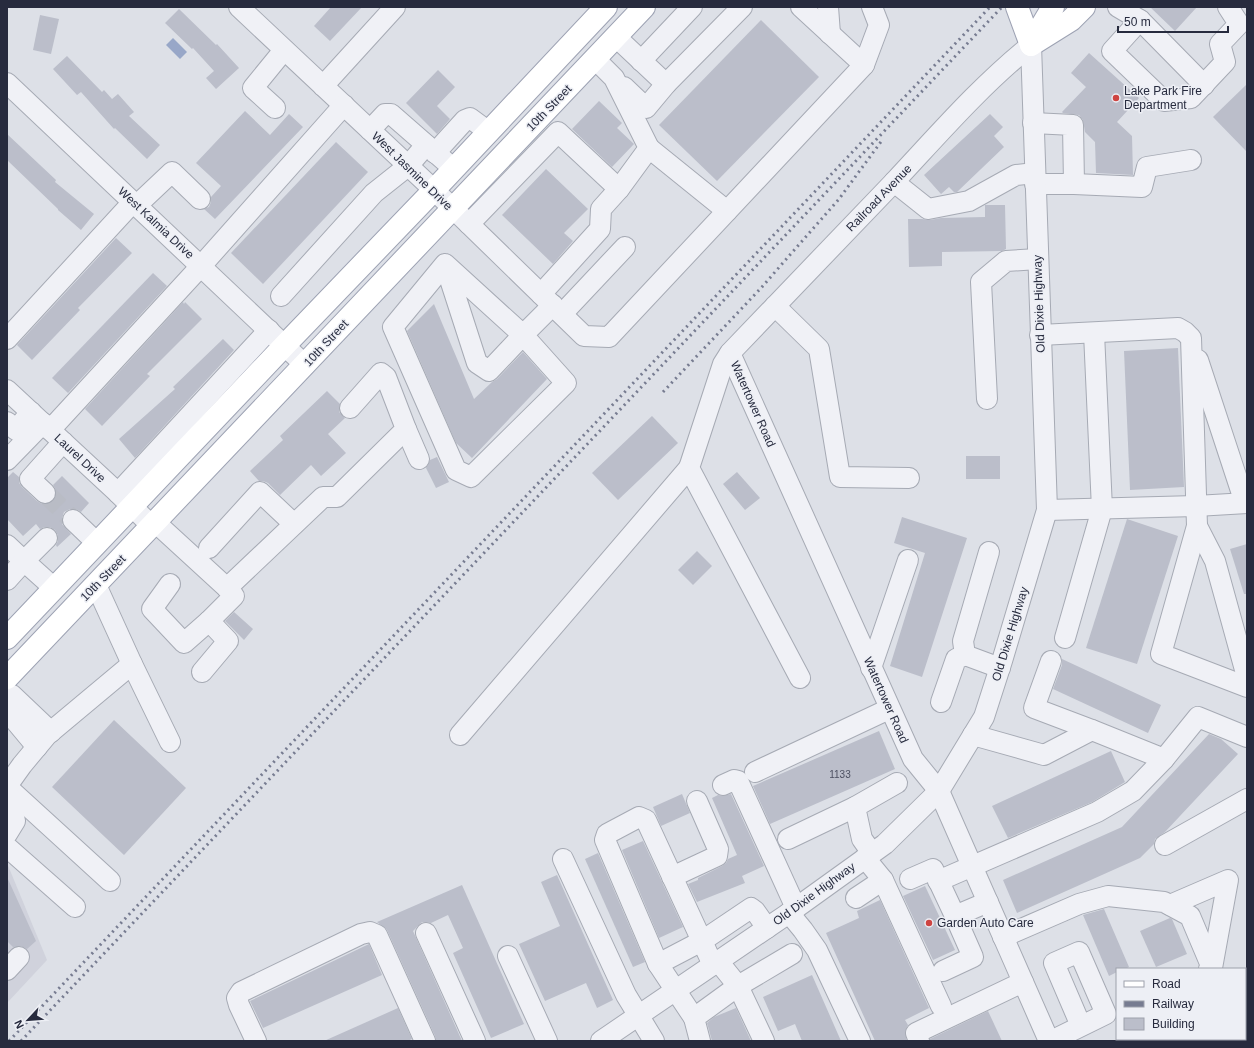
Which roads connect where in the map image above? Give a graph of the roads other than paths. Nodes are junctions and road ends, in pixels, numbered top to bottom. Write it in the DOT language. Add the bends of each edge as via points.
graph roads {
  1 [pos="239,7"];
  2 [pos="395,7"];
  3 [pos="606,7"];
  4 [pos="644,7"];
  5 [pos="692,7"];
  6 [pos="742,7"];
  7 [pos="801,7"];
  8 [pos="828,7"];
  9 [pos="872,7"];
  10 [pos="1018,7"];
  11 [pos="1053,7"];
  12 [pos="1084,7"];
  13 [pos="1118,7"];
  14 [pos="1228,7"];
  15 [pos="1140,20"];
  16 [pos="830,34"];
  17 [pos="616,37"];
  18 [pos="1030,45"];
  19 [pos="284,50"];
  20 [pos="595,59"];
  21 [pos="641,61"];
  22 [pos="864,65"];
  23 [pos="614,78"];
  24 [pos="7,83"];
  25 [pos="666,84"];
  26 [pos="1204,85"];
  27 [pos="323,86"];
  28 [pos="344,105"];
  29 [pos="275,108"];
  30 [pos="1033,123"];
  31 [pos="370,130"];
  32 [pos="489,132"];
  33 [pos="649,148"];
  34 [pos="430,149"];
  35 [pos="1190,160"];
  36 [pos="408,166"];
  37 [pos="454,169"];
  38 [pos="1035,178"];
  39 [pos="894,182"];
  40 [pos="1074,184"];
  41 [pos="619,189"];
  42 [pos="434,190"];
  43 [pos="200,199"];
  44 [pos="135,204"];
  45 [pos="452,208"];
  46 [pos="727,211"];
  47 [pos="469,224"];
  48 [pos="626,247"];
  49 [pos="1038,259"];
  50 [pos="445,264"];
  51 [pos="201,266"];
  52 [pos="281,296"];
  53 [pos="552,304"];
  54 [pos="775,306"];
  55 [pos="269,330"];
  56 [pos="1094,332"];
  57 [pos="523,335"];
  58 [pos="1040,335"];
  59 [pos="1191,338"];
  60 [pos="7,339"];
  61 [pos="285,345"];
  62 [pos="730,354"];
  63 [pos="305,365"];
  64 [pos="7,390"];
  65 [pos="987,399"];
  66 [pos="350,408"];
  67 [pos="7,422"];
  68 [pos="47,427"];
  69 [pos="406,429"];
  70 [pos="419,459"];
  71 [pos="7,460"];
  72 [pos="689,468"];
  73 [pos="909,478"];
  74 [pos="45,493"];
  75 [pos="125,499"];
  76 [pos="1246,503"];
  77 [pos="1196,506"];
  78 [pos="1102,509"];
  79 [pos="1047,510"];
  80 [pos="73,520"];
  81 [pos="154,524"];
  82 [pos="294,524"];
  83 [pos="1197,526"];
  84 [pos="47,538"];
  85 [pos="97,543"];
  86 [pos="7,546"];
  87 [pos="209,548"];
  88 [pos="989,552"];
  89 [pos="908,560"];
  90 [pos="24,561"];
  91 [pos="7,580"];
  92 [pos="170,584"];
  93 [pos="96,586"];
  94 [pos="54,588"];
  95 [pos="228,588"];
  96 [pos="209,621"];
  97 [pos="7,638"];
  98 [pos="1065,638"];
  99 [pos="965,655"];
  100 [pos="1051,661"];
  101 [pos="132,664"];
  102 [pos="871,668"];
  103 [pos="1000,668"];
  104 [pos="202,672"];
  105 [pos="1247,677"];
  106 [pos="7,678"];
  107 [pos="800,678"];
  108 [pos="1247,687"];
  109 [pos="7,693"];
  110 [pos="941,702"];
  111 [pos="889,709"];
  112 [pos="7,712"];
  113 [pos="1092,730"];
  114 [pos="51,732"];
  115 [pos="460,735"];
  116 [pos="973,735"];
  117 [pos="1247,737"];
  118 [pos="170,742"];
  119 [pos="37,747"];
  120 [pos="1164,759"];
  121 [pos="755,772"];
  122 [pos="897,783"];
  123 [pos="723,785"];
  124 [pos="7,787"];
  125 [pos="939,791"];
  126 [pos="1247,799"];
  127 [pos="696,801"];
  128 [pos="855,808"];
  129 [pos="7,834"];
  130 [pos="788,839"];
  131 [pos="1165,845"];
  132 [pos="7,846"];
  133 [pos="869,856"];
  134 [pos="563,859"];
  135 [pos="972,866"];
  136 [pos="672,877"];
  137 [pos="910,879"];
  138 [pos="883,880"];
  139 [pos="110,881"];
  140 [pos="938,881"];
  141 [pos="856,898"];
  142 [pos="988,902"];
  143 [pos="1170,905"];
  144 [pos="75,907"];
  145 [pos="792,911"];
  146 [pos="955,916"];
  147 [pos="767,928"];
  148 [pos="426,934"];
  149 [pos="1003,937"];
  150 [pos="702,941"];
  151 [pos="792,954"];
  152 [pos="508,956"];
  153 [pos="716,963"];
  154 [pos="658,964"];
  155 [pos="1211,968"];
  156 [pos="943,971"];
  157 [pos="1023,982"];
  158 [pos="738,986"];
  159 [pos="676,990"];
  160 [pos="941,1006"];
  161 [pos="1112,1012"];
  162 [pos="639,1015"];
  163 [pos="694,1018"];
  164 [pos="1081,1026"];
  165 [pos="256,1041"];
  166 [pos="425,1041"];
  167 [pos="474,1041"];
  168 [pos="547,1041"];
  169 [pos="601,1041"];
  170 [pos="654,1041"];
  171 [pos="700,1041"];
  172 [pos="764,1041"];
  173 [pos="860,1041"];
  174 [pos="919,1041"];
  175 [pos="1050,1041"];
  1 -- 19 [label="street, West Jasmine Drive"];
  2 -- 27 [label="street"];
  3 -- 32 [label="main road"];
  4 -- 17 [label="main road, 10th Street"];
  5 -- 21 [label="street"];
  6 -- 25 [label="street"];
  7 -- 16 [label="street"];
  8 -- 16 [label="street"];
  9 -- 22 [label="street" via="879,26"];
  10 -- 18 [label="main road"];
  11 -- 18 [label="main road"];
  12 -- 18 [label="main road" via="1070,20"];
  13 -- 15 [label="street"];
  14 -- 26 [label="street" via="1239,24 1220,44 1225,62"];
  15 -- 26 [label="street"];
  15 -- 26 [label="street" via="1112,51 1164,101 1191,98"];
  16 -- 22 [label="street"];
  17 -- 20 [label="main road, 10th Street"];
  17 -- 21 [label="street"];
  18 -- 30 [label="street, Old Dixie Highway"];
  18 -- 39 [label="street, Railroad Avenue" via="1005,65 974,96"];
  19 -- 27 [label="street, West Jasmine Drive"];
  19 -- 29 [label="street" via="253,88"];
  20 -- 23 [label="street"];
  20 -- 45 [label="main road, 10th Street"];
  21 -- 25 [label="street"];
  22 -- 46 [label="street"];
  23 -- 25 [label="street" via="646,108"];
  23 -- 33 [label="street"];
  24 -- 44 [label="street, West Kalmia Drive"];
  27 -- 28 [label="street, West Jasmine Drive"];
  28 -- 31 [label="street, West Jasmine Drive"];
  28 -- 51 [label="street"];
  30 -- 38 [label="street, Old Dixie Highway"];
  30 -- 40 [label="street" via="1073,125"];
  31 -- 34 [label="street" via="385,114 390,114"];
  31 -- 36 [label="street, West Jasmine Drive"];
  32 -- 34 [label="street" via="470,118"];
  32 -- 37 [label="main road"];
  33 -- 41 [label="street"];
  33 -- 46 [label="street"];
  34 -- 36 [label="street"];
  34 -- 37 [label="street"];
  35 -- 40 [label="street" via="1147,167 1142,187"];
  36 -- 42 [label="street, West Jasmine Drive"];
  36 -- 52 [label="street" via="374,193"];
  37 -- 42 [label="main road"];
  38 -- 39 [label="street" via="1016,174 968,201 928,209"];
  38 -- 40 [label="street"];
  38 -- 49 [label="street, Old Dixie Highway"];
  39 -- 54 [label="street, Railroad Avenue"];
  41 -- 47 [label="street" via="558,132"];
  41 -- 53 [label="street" via="601,209 600,229"];
  42 -- 45 [label="street, West Jasmine Drive"];
  42 -- 61 [label="main road"];
  43 -- 44 [label="street" via="172,172"];
  44 -- 51 [label="street, West Kalmia Drive"];
  44 -- 60 [label="street"];
  45 -- 47 [label="street, West Jasmine Drive"];
  45 -- 63 [label="main road, 10th Street"];
  46 -- 53 [label="street, West Jasmine Drive" via="609,338 584,336"];
  47 -- 53 [label="street, West Jasmine Drive"];
  48 -- 53 [label="street"];
  49 -- 58 [label="street, Old Dixie Highway"];
  49 -- 65 [label="street" via="1006,261 981,282"];
  50 -- 57 [label="street"];
  50 -- 57 [label="street" via="477,363 489,371"];
  50 -- 57 [label="street" via="393,328 456,470 471,477 566,383"];
  51 -- 55 [label="street, West Kalmia Drive"];
  51 -- 68 [label="street"];
  53 -- 57 [label="street"];
  54 -- 62 [label="street, Railroad Avenue"];
  54 -- 73 [label="street" via="819,349 840,477"];
  55 -- 61 [label="street, West Kalmia Drive"];
  55 -- 75 [label="street"];
  56 -- 58 [label="street"];
  56 -- 59 [label="street" via="1178,328"];
  56 -- 78 [label="street"];
  58 -- 79 [label="street, Old Dixie Highway"];
  59 -- 76 [label="street"];
  59 -- 77 [label="street"];
  61 -- 63 [label="street, West Kalmia Drive"];
  61 -- 75 [label="main road"];
  62 -- 72 [label="street, Railroad Avenue" via="723,364"];
  62 -- 102 [label="street, Watertower Road"];
  63 -- 81 [label="main road, 10th Street"];
  64 -- 68 [label="street, Laurel Drive"];
  66 -- 69 [label="street" via="381,373 386,377"];
  67 -- 68 [label="street" via="16,430"];
  68 -- 71 [label="street"];
  68 -- 74 [label="street" via="30,479"];
  68 -- 75 [label="street, Laurel Drive"];
  69 -- 70 [label="street"];
  69 -- 82 [label="street" via="337,497 323,497"];
  72 -- 107 [label="street"];
  72 -- 115 [label="street"];
  75 -- 81 [label="street, Laurel Drive"];
  75 -- 85 [label="main road"];
  76 -- 77 [label="street"];
  77 -- 78 [label="street"];
  77 -- 83 [label="street"];
  78 -- 79 [label="street"];
  78 -- 98 [label="street"];
  79 -- 103 [label="street, Old Dixie Highway"];
  80 -- 85 [label="street"];
  81 -- 93 [label="main road, 10th Street"];
  81 -- 95 [label="street, Laurel Drive"];
  82 -- 87 [label="street" via="260,492"];
  82 -- 95 [label="street"];
  83 -- 105 [label="street" via="1216,561"];
  83 -- 108 [label="street" via="1161,654"];
  84 -- 90 [label="street"];
  85 -- 94 [label="main road"];
  86 -- 90 [label="street"];
  88 -- 99 [label="street" via="963,641"];
  89 -- 102 [label="street"];
  90 -- 91 [label="street"];
  90 -- 94 [label="street"];
  92 -- 96 [label="street" via="152,609 184,643"];
  93 -- 101 [label="street"];
  93 -- 106 [label="main road, 10th Street"];
  94 -- 97 [label="main road"];
  95 -- 96 [label="street" via="234,596"];
  96 -- 104 [label="street" via="228,641"];
  99 -- 103 [label="street"];
  99 -- 110 [label="street" via="956,659"];
  100 -- 113 [label="street" via="1034,708"];
  101 -- 114 [label="street"];
  101 -- 118 [label="street"];
  102 -- 111 [label="street, Watertower Road"];
  103 -- 116 [label="street, Old Dixie Highway" via="984,717"];
  109 -- 114 [label="street"];
  111 -- 121 [label="street"];
  111 -- 125 [label="street, Watertower Road" via="912,759"];
  112 -- 119 [label="street"];
  113 -- 116 [label="street" via="1044,755"];
  113 -- 120 [label="street"];
  114 -- 119 [label="street"];
  116 -- 125 [label="street, Old Dixie Highway"];
  117 -- 120 [label="street" via="1198,717"];
  119 -- 124 [label="street"];
  120 -- 135 [label="street" via="1133,791 1097,812"];
  122 -- 128 [label="street"];
  123 -- 145 [label="street" via="738,781"];
  124 -- 129 [label="street" via="15,821"];
  124 -- 139 [label="street"];
  125 -- 133 [label="street, Old Dixie Highway" via="885,844"];
  125 -- 135 [label="street, Watertower Road"];
  126 -- 131 [label="street"];
  127 -- 136 [label="street" via="718,849 717,856"];
  128 -- 130 [label="street"];
  128 -- 133 [label="street"];
  132 -- 144 [label="street"];
  133 -- 138 [label="street"];
  133 -- 145 [label="street, Old Dixie Highway"];
  134 -- 162 [label="street" via="626,994"];
  135 -- 140 [label="street"];
  135 -- 142 [label="street, Watertower Road"];
  136 -- 150 [label="street"];
  136 -- 154 [label="street" via="646,820 639,817 607,834 605,840"];
  137 -- 140 [label="street" via="933,869"];
  138 -- 141 [label="street"];
  138 -- 160 [label="street"];
  140 -- 146 [label="street"];
  142 -- 146 [label="street"];
  142 -- 149 [label="street, Watertower Road"];
  143 -- 149 [label="street" via="1164,902 1108,896 1079,904"];
  143 -- 155 [label="street" via="1190,916"];
  143 -- 155 [label="street" via="1228,880"];
  145 -- 147 [label="street, Old Dixie Highway"];
  145 -- 173 [label="street" via="817,950"];
  146 -- 156 [label="street" via="973,958"];
  147 -- 150 [label="street" via="751,908"];
  147 -- 153 [label="street, Old Dixie Highway"];
  148 -- 167 [label="street"];
  149 -- 157 [label="street, Watertower Road"];
  150 -- 153 [label="street"];
  150 -- 154 [label="street"];
  151 -- 158 [label="street"];
  152 -- 168 [label="street"];
  153 -- 158 [label="street"];
  153 -- 159 [label="street, Old Dixie Highway"];
  154 -- 159 [label="street"];
  157 -- 174 [label="street" via="916,1033"];
  157 -- 175 [label="street, Watertower Road"];
  158 -- 163 [label="street"];
  158 -- 172 [label="street"];
  159 -- 162 [label="street, Old Dixie Highway"];
  159 -- 163 [label="street"];
  161 -- 164 [label="street"];
  161 -- 164 [label="street" via="1079,952 1054,963"];
  162 -- 169 [label="street, Old Dixie Highway"];
  162 -- 170 [label="street"];
  163 -- 171 [label="street"];
  164 -- 175 [label="street"];
  165 -- 166 [label="street" via="239,1005 237,998 241,992 370,932 377,935"];
}
